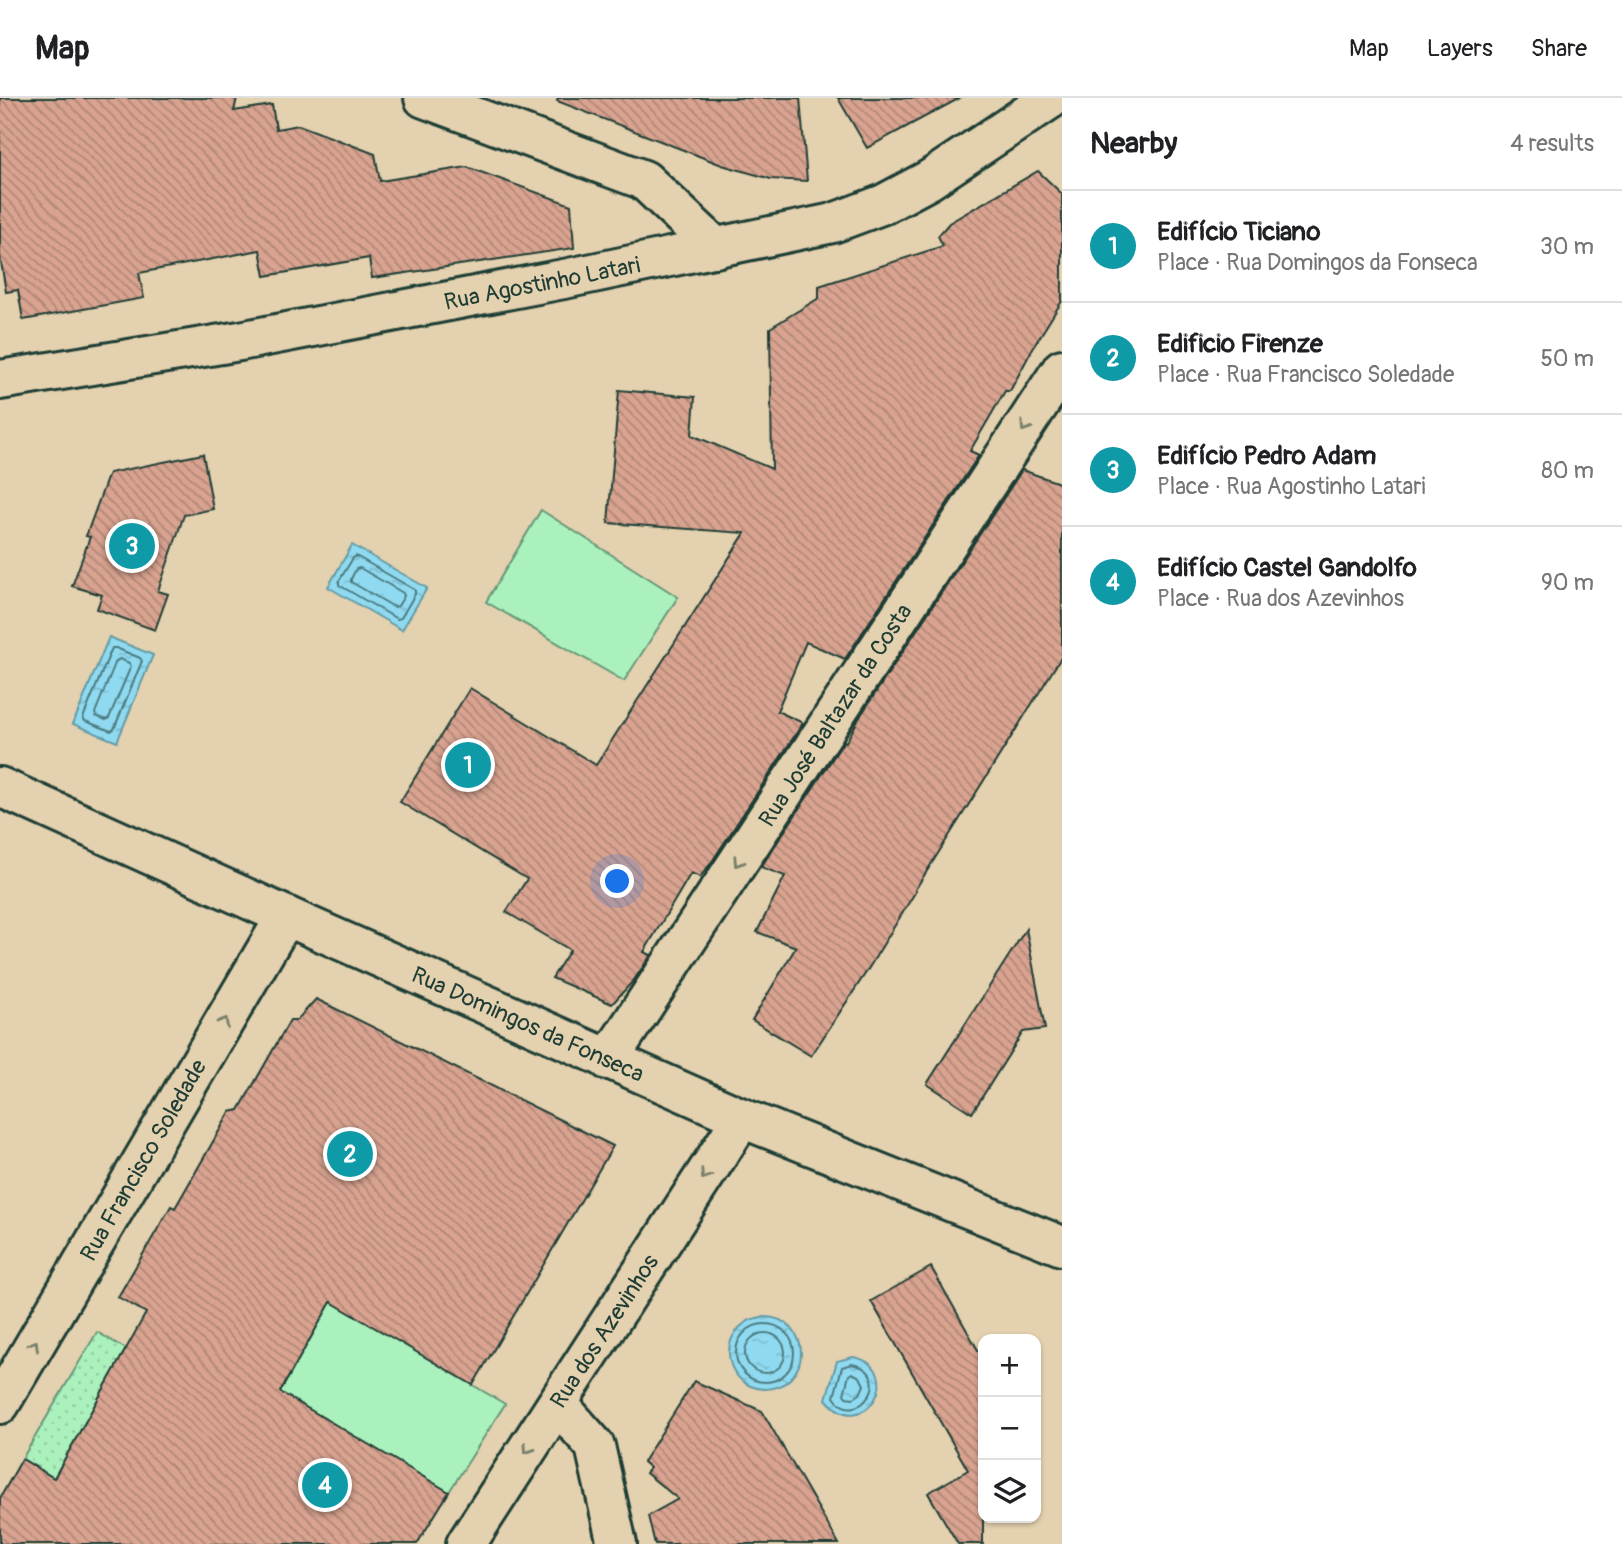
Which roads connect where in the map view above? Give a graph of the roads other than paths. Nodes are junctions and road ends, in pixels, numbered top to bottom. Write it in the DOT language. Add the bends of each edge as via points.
graph roads {
  1 [pos="424,98"];
  2 [pos="1052,98"];
  3 [pos="716,248"];
  4 [pos="1062,369"];
  5 [pos="0,380"];
  6 [pos="0,787"];
  7 [pos="286,916"];
  8 [pos="608,1060"];
  9 [pos="742,1118"];
  10 [pos="1062,1246"];
  11 [pos="0,1404"];
  12 [pos="558,1404"];
  13 [pos="466,1544"];
  14 [pos="617,1544"];
  1 -- 3 [label="street" via="644,180"];
  2 -- 3 [label="street, Rua Agostinho Latari" via="929,180 884,204 834,223"];
  3 -- 5 [label="street, Rua Agostinho Latari" via="240,341"];
  4 -- 8 [label="street, Rua José Baltazar da Costa, one-way"];
  6 -- 7 [label="street, Rua Domingos da Fonseca"];
  7 -- 8 [label="street, Rua Domingos da Fonseca"];
  11 -- 7 [label="street, Rua Francisco Soledade, one-way"];
  8 -- 9 [label="street, Rua Domingos da Fonseca"];
  9 -- 10 [label="street, Rua Domingos da Fonseca"];
  9 -- 12 [label="street, Rua dos Azevinhos, one-way"];
  12 -- 13 [label="street, Rua dos Azevinhos, one-way"];
  12 -- 14 [label="street" via="595,1446"];
}
